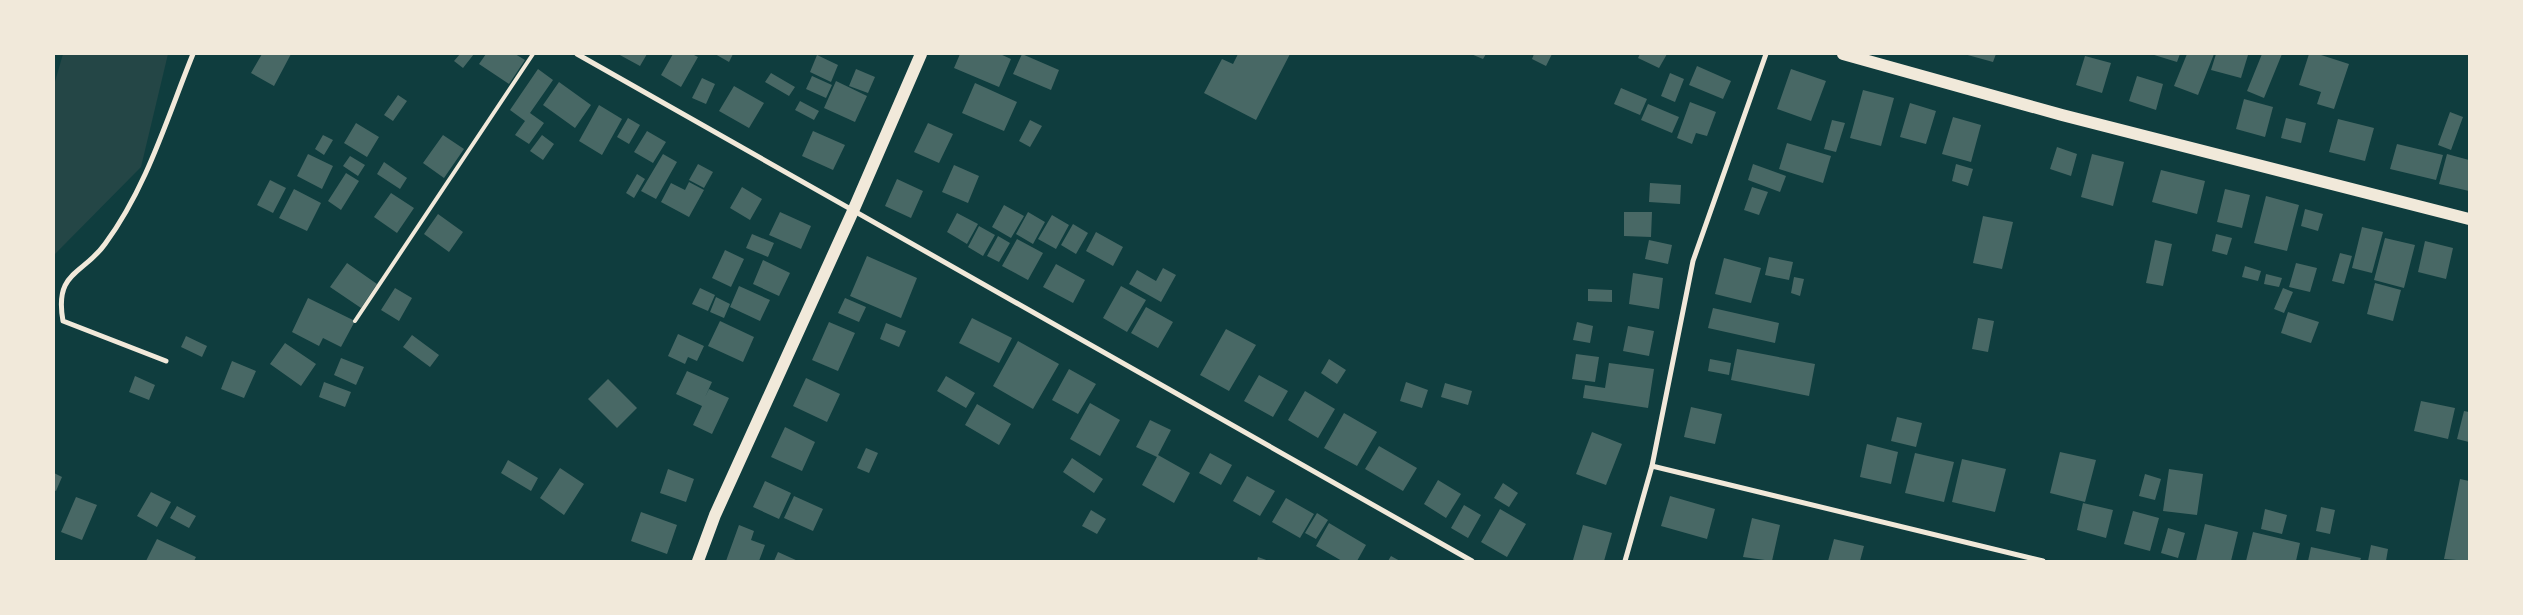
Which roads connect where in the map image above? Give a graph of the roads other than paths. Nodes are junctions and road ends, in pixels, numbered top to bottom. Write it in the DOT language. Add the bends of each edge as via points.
graph roads {
  1 [pos="193,54"];
  2 [pos="533,54"];
  3 [pos="577,54"];
  4 [pos="921,54"];
  5 [pos="1766,54"];
  6 [pos="1843,54"];
  7 [pos="853,212"];
  8 [pos="2469,219"];
  9 [pos="355,321"];
  10 [pos="166,361"];
  11 [pos="1652,466"];
  12 [pos="698,561"];
  13 [pos="1472,561"];
  14 [pos="1625,561"];
  15 [pos="2043,561"];
  1 -- 10 [label="street" via="156,150 129,206 104,246 69,276 60,303 63,321"];
  2 -- 9 [label="lane"];
  3 -- 7 [label="street"];
  4 -- 7 [label="main road"];
  5 -- 11 [label="street" via="1693,261"];
  6 -- 8 [label="main road" via="2062,115"];
  7 -- 12 [label="main road" via="715,516"];
  7 -- 13 [label="street"];
  11 -- 14 [label="street"];
  11 -- 15 [label="street"];
}
